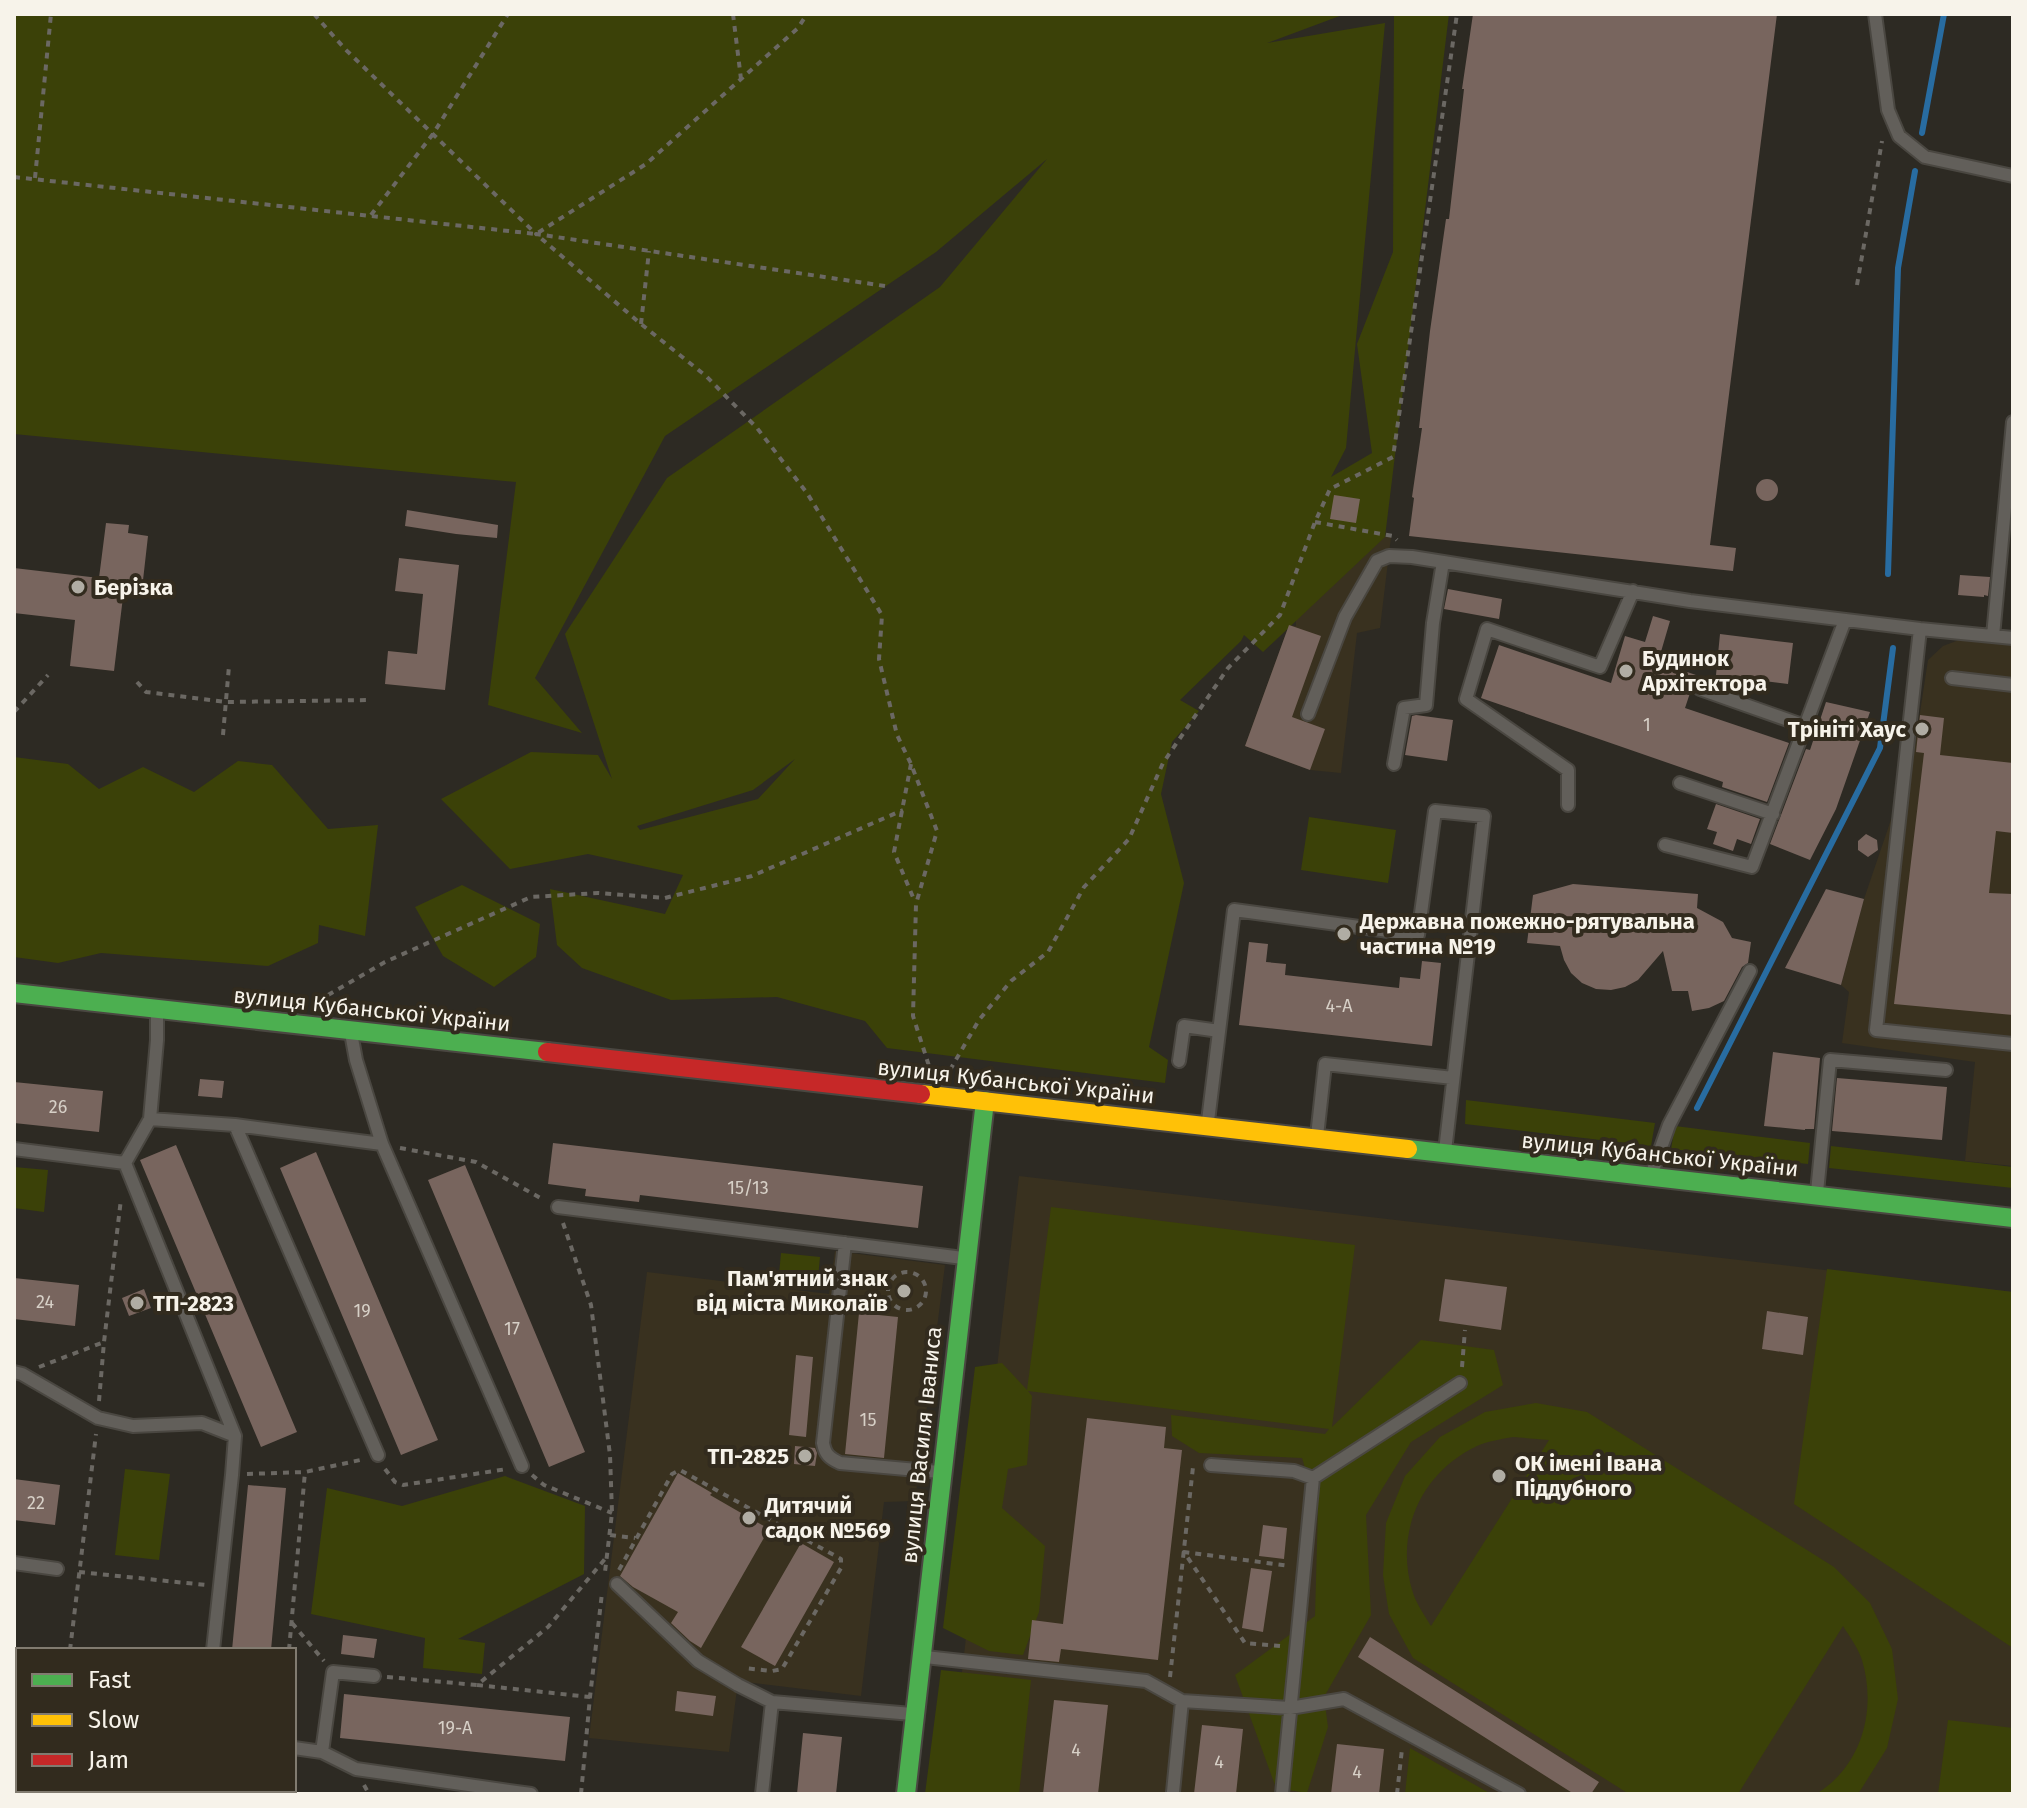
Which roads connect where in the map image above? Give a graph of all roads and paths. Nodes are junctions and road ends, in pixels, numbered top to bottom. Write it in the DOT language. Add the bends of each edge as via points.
graph roads {
  1 [pos="51,14"];
  2 [pos="314,14"];
  3 [pos="508,14"];
  4 [pos="733,14"];
  5 [pos="807,14"];
  6 [pos="1457,14"];
  7 [pos="1875,14"];
  8 [pos="741,79"];
  9 [pos="1888,110"];
  10 [pos="433,134"];
  11 [pos="2013,176"];
  12 [pos="14,177"];
  13 [pos="35,178"];
  14 [pos="371,215"];
  15 [pos="536,234"];
  16 [pos="649,251"];
  17 [pos="1857,285"];
  18 [pos="885,286"];
  19 [pos="641,324"];
  20 [pos="2013,422"];
  21 [pos="1315,522"];
  22 [pos="2008,535"];
  23 [pos="1412,557"];
  24 [pos="1443,562"];
  25 [pos="1633,591"];
  26 [pos="1845,620"];
  27 [pos="1920,629"];
  28 [pos="1993,636"];
  29 [pos="2013,638"];
  30 [pos="229,666"];
  31 [pos="48,675"];
  32 [pos="1952,678"];
  33 [pos="137,682"];
  34 [pos="2013,685"];
  35 [pos="1700,689"];
  36 [pos="369,700"];
  37 [pos="226,702"];
  38 [pos="14,712"];
  39 [pos="1308,714"];
  40 [pos="1805,726"];
  41 [pos="223,735"];
  42 [pos="911,764"];
  43 [pos="1394,764"];
  44 [pos="1680,783"];
  45 [pos="1568,805"];
  46 [pos="903,810"];
  47 [pos="1773,814"];
  48 [pos="1665,845"];
  49 [pos="916,904"];
  50 [pos="1750,971"];
  51 [pos="14,993"];
  52 [pos="328,995"];
  53 [pos="156,1010"];
  54 [pos="350,1030"];
  55 [pos="1219,1031"];
  56 [pos="2013,1044"];
  57 [pos="1179,1061"];
  58 [pos="1946,1070"];
  59 [pos="932,1076"];
  60 [pos="947,1076"];
  61 [pos="1453,1078"];
  62 [pos="985,1101"];
  63 [pos="150,1119"];
  64 [pos="235,1125"];
  65 [pos="1207,1126"];
  66 [pos="1317,1139"];
  67 [pos="382,1144"];
  68 [pos="14,1149"];
  69 [pos="1444,1154"];
  70 [pos="125,1163"];
  71 [pos="1651,1177"];
  72 [pos="1817,1196"];
  73 [pos="558,1207"];
  74 [pos="2013,1218"];
  75 [pos="845,1243"];
  76 [pos="966,1258"];
  77 [pos="904,1310"];
  78 [pos="1465,1330"];
  79 [pos="104,1342"];
  80 [pos="18,1373"];
  81 [pos="1460,1383"];
  82 [pos="235,1436"];
  83 [pos="378,1455"];
  84 [pos="1211,1465"];
  85 [pos="522,1466"];
  86 [pos="305,1472"];
  87 [pos="942,1472"];
  88 [pos="1313,1478"];
  89 [pos="544,1485"];
  90 [pos="612,1513"];
  91 [pos="610,1535"];
  92 [pos="636,1539"];
  93 [pos="1184,1552"];
  94 [pos="607,1557"];
  95 [pos="14,1563"];
  96 [pos="1304,1568"];
  97 [pos="57,1569"];
  98 [pos="605,1573"];
  99 [pos="617,1584"];
  100 [pos="220,1587"];
  101 [pos="603,1588"];
  102 [pos="292,1623"];
  103 [pos="1296,1647"];
  104 [pos="213,1648"];
  105 [pos="289,1648"];
  106 [pos="922,1657"];
  107 [pos="742,1667"];
  108 [pos="333,1672"];
  109 [pos="374,1676"];
  110 [pos="477,1685"];
  111 [pos="1168,1694"];
  112 [pos="590,1697"];
  113 [pos="1182,1701"];
  114 [pos="772,1702"];
  115 [pos="1290,1708"];
  116 [pos="915,1714"];
  117 [pos="1405,1731"];
  118 [pos="296,1748"];
  119 [pos="322,1752"];
  120 [pos="1173,1792"];
  121 [pos="531,1794"];
  122 [pos="581,1794"];
  123 [pos="762,1794"];
  124 [pos="906,1794"];
  125 [pos="1282,1794"];
  126 [pos="1397,1794"];
  127 [pos="1519,1794"];
  1 -- 13 [label="path"];
  2 -- 10 [label="path"];
  3 -- 10 [label="path"];
  4 -- 8 [label="path"];
  5 -- 8 [label="path"];
  6 -- 21 [label="path" via="1393,457 1330,489"];
  7 -- 9 [label="lane"];
  8 -- 15 [label="path" via="646,164"];
  9 -- 11 [label="lane" via="1899,136 1925,157"];
  9 -- 17 [label="path"];
  10 -- 14 [label="path"];
  10 -- 15 [label="path"];
  12 -- 13 [label="path"];
  13 -- 14 [label="path"];
  14 -- 15 [label="path"];
  15 -- 16 [label="path"];
  15 -- 19 [label="path"];
  16 -- 18 [label="path"];
  16 -- 19 [label="path"];
  19 -- 42 [label="path" via="706,376 757,428 807,493 874,601 882,615 879,659 897,735"];
  20 -- 22 [label="lane"];
  21 -- 23 [label="path" via="1393,536"];
  21 -- 60 [label="path" via="1280,615 1228,668 1163,763 1129,839 1084,887 1048,952 1011,981 979,1020"];
  22 -- 28 [label="lane"];
  23 -- 24 [label="lane"];
  23 -- 39 [label="lane" via="1377,561 1345,617"];
  24 -- 25 [label="lane"];
  24 -- 43 [label="lane" via="1426,705 1404,708"];
  25 -- 26 [label="lane"];
  25 -- 45 [label="lane" via="1600,667 1487,629 1474,671 1466,699 1568,770"];
  26 -- 27 [label="lane"];
  26 -- 40 [label="lane"];
  27 -- 28 [label="lane"];
  27 -- 56 [label="lane" via="1876,1030"];
  28 -- 29 [label="lane"];
  30 -- 37 [label="path"];
  31 -- 38 [label="path"];
  32 -- 34 [label="lane"];
  33 -- 37 [label="path" via="146,692"];
  35 -- 40 [label="lane"];
  36 -- 37 [label="path"];
  37 -- 41 [label="path"];
  40 -- 47 [label="lane"];
  42 -- 46 [label="path"];
  42 -- 49 [label="path" via="937,831"];
  44 -- 47 [label="lane"];
  46 -- 49 [label="path" via="894,852"];
  46 -- 52 [label="path" via="752,876 665,898 598,893 531,897 385,962"];
  47 -- 48 [label="lane" via="1752,867"];
  49 -- 59 [label="path" via="913,1016"];
  50 -- 71 [label="lane" via="1669,1125"];
  51 -- 53 [label="street, вулиця Кубанської України"];
  53 -- 54 [label="street, вулиця Кубанської України"];
  53 -- 63 [label="lane"];
  54 -- 62 [label="street, вулиця Кубанської України"];
  54 -- 67 [label="lane"];
  55 -- 57 [label="lane" via="1184,1026"];
  55 -- 61 [label="lane" via="1234,910 1418,935 1435,811 1484,816"];
  55 -- 65 [label="lane"];
  58 -- 72 [label="lane" via="1830,1060"];
  61 -- 66 [label="lane" via="1325,1064"];
  61 -- 69 [label="lane"];
  62 -- 65 [label="street, вулиця Кубанської України"];
  62 -- 76 [label="street, вулиця Василя Іваниса"];
  63 -- 64 [label="lane"];
  63 -- 70 [label="lane"];
  64 -- 67 [label="lane"];
  64 -- 83 [label="lane"];
  65 -- 66 [label="street, вулиця Кубанської України"];
  66 -- 69 [label="street, вулиця Кубанської України"];
  67 -- 73 [label="path" via="476,1162"];
  67 -- 85 [label="lane"];
  68 -- 70 [label="lane"];
  69 -- 71 [label="street, вулиця Кубанської України"];
  70 -- 82 [label="lane"];
  71 -- 72 [label="street, вулиця Кубанської України"];
  72 -- 74 [label="street, вулиця Кубанської України"];
  73 -- 75 [label="lane"];
  73 -- 90 [label="path" via="591,1305"];
  75 -- 76 [label="lane"];
  75 -- 87 [label="lane" via="825,1452 840,1463"];
  76 -- 87 [label="street, вулиця Василя Іваниса"];
  77 -- 77 [label="path" via="890,1301 888,1285 897,1274 911,1271 923,1280 926,1294 918,1307"];
  78 -- 81 [label="path"];
  79 -- 80 [label="path"];
  80 -- 82 [label="lane" via="98,1418 133,1426 202,1423"];
  81 -- 88 [label="lane"];
  82 -- 100 [label="lane"];
  84 -- 88 [label="lane" via="1294,1471"];
  84 -- 93 [label="path" via="1194,1463"];
  86 -- 102 [label="path"];
  87 -- 106 [label="street, вулиця Василя Іваниса"];
  88 -- 96 [label="lane"];
  89 -- 90 [label="path"];
  90 -- 91 [label="path"];
  91 -- 92 [label="path"];
  91 -- 94 [label="path"];
  92 -- 99 [label="path" via="616,1575"];
  92 -- 107 [label="path" via="672,1474 680,1470 841,1559 841,1568 782,1669"];
  93 -- 96 [label="path"];
  93 -- 103 [label="path" via="1245,1643"];
  93 -- 111 [label="path"];
  94 -- 98 [label="path"];
  94 -- 110 [label="path" via="548,1627"];
  95 -- 97 [label="lane"];
  96 -- 103 [label="lane"];
  97 -- 100 [label="path"];
  99 -- 114 [label="lane" via="698,1661"];
  100 -- 104 [label="lane"];
  101 -- 112 [label="path"];
  102 -- 105 [label="path"];
  102 -- 108 [label="path"];
  103 -- 115 [label="lane"];
  106 -- 111 [label="lane" via="1146,1681"];
  106 -- 116 [label="street, вулиця Василя Іваниса"];
  108 -- 109 [label="lane"];
  108 -- 119 [label="lane"];
  109 -- 110 [label="path"];
  110 -- 112 [label="path"];
  111 -- 113 [label="lane"];
  112 -- 122 [label="path"];
  113 -- 115 [label="lane"];
  113 -- 120 [label="lane"];
  114 -- 116 [label="lane"];
  114 -- 123 [label="lane"];
  115 -- 117 [label="lane" via="1344,1699"];
  115 -- 125 [label="lane"];
  116 -- 124 [label="street, вулиця Василя Іваниса"];
  117 -- 126 [label="path"];
  117 -- 127 [label="lane"];
  118 -- 119 [label="lane"];
  119 -- 121 [label="lane" via="356,1769"];
}
